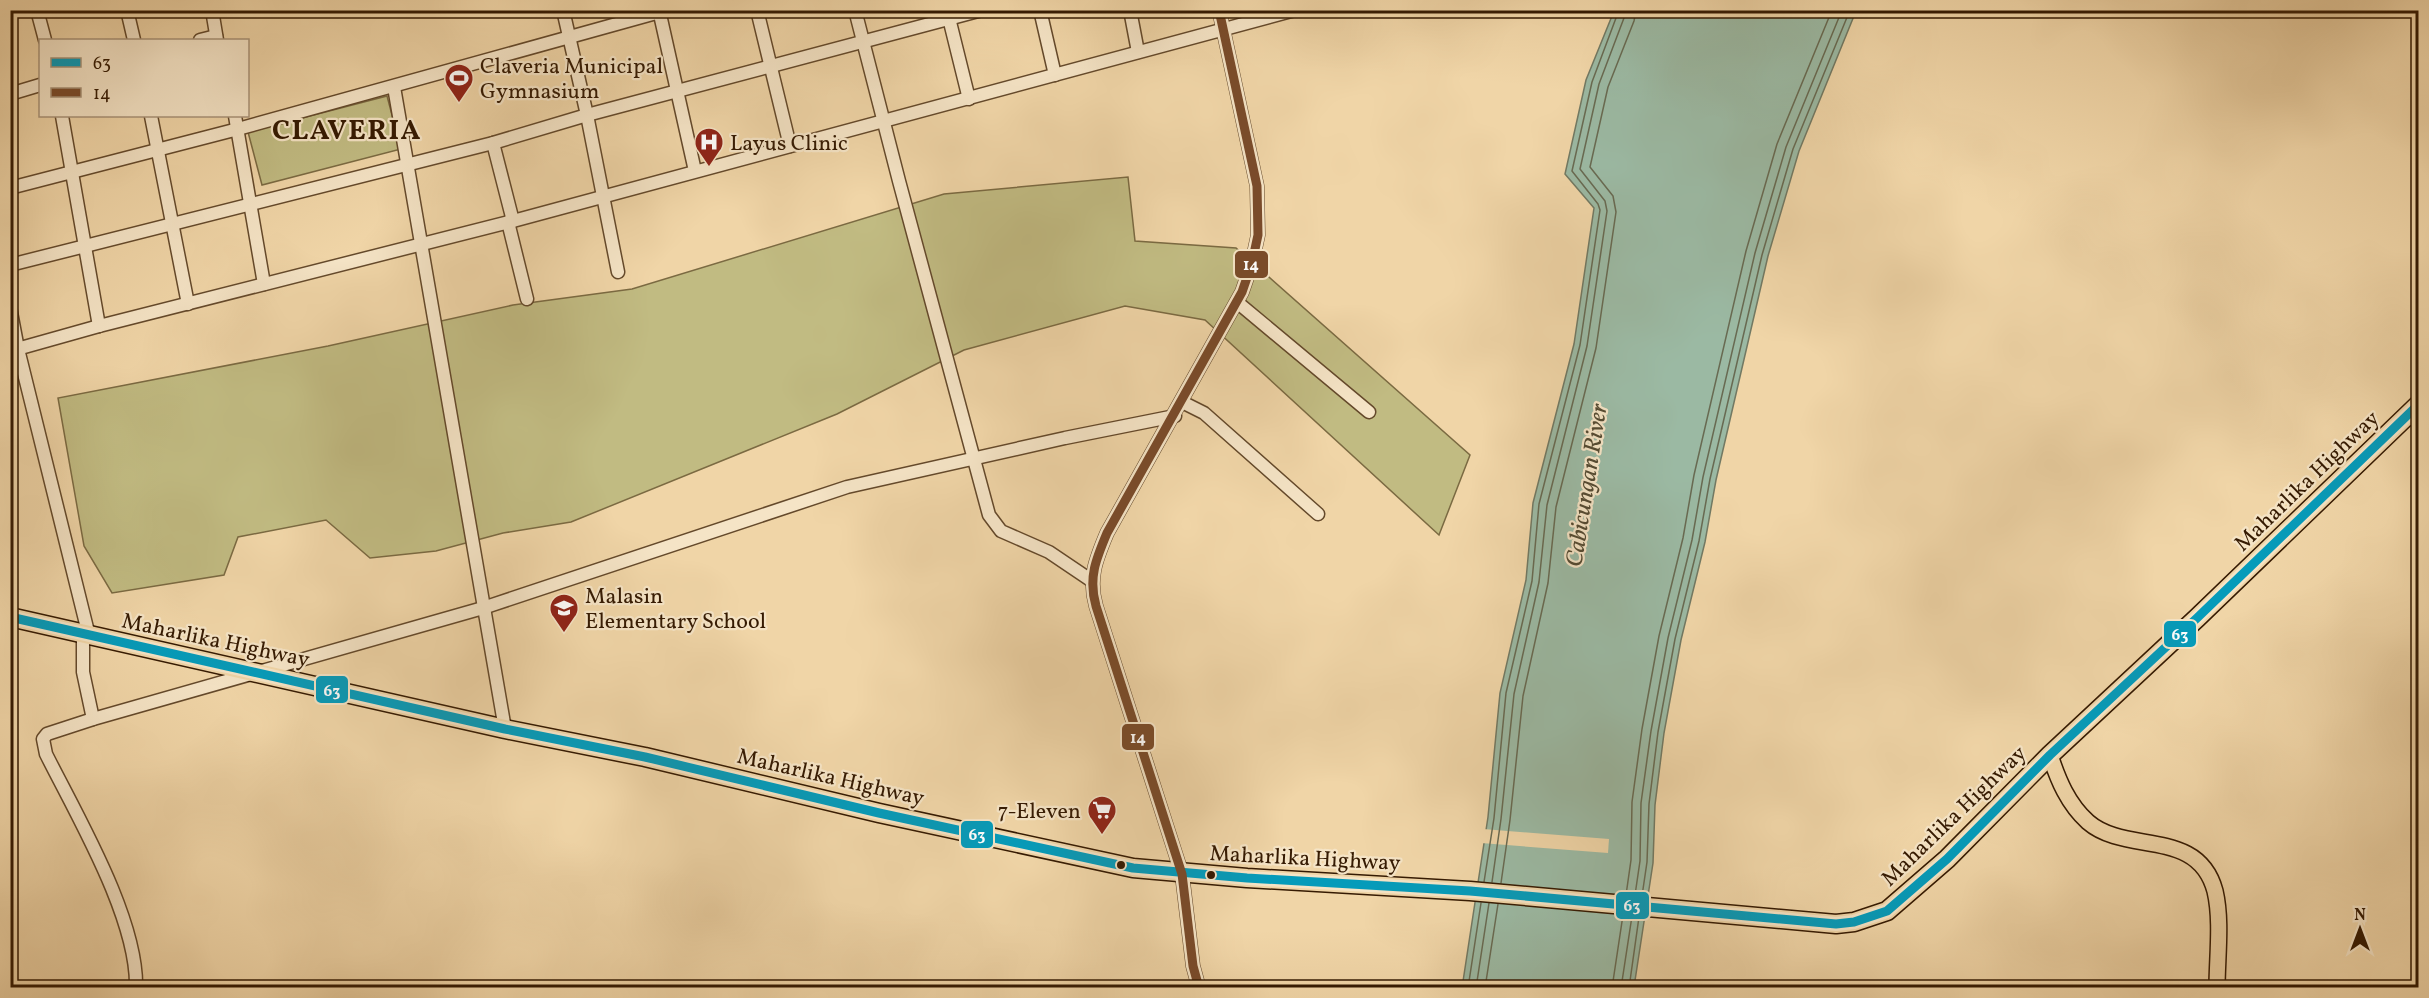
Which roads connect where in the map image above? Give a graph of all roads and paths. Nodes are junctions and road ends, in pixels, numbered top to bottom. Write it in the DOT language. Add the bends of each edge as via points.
graph roads {
  1 [pos="37,10"];
  2 [pos="127,10"];
  3 [pos="212,10"];
  4 [pos="563,10"];
  5 [pos="757,10"];
  6 [pos="855,10"];
  7 [pos="982,10"];
  8 [pos="1040,10"];
  9 [pos="1130,10"];
  10 [pos="1219,10"];
  11 [pos="1295,10"];
  12 [pos="662,11"];
  13 [pos="948,15"];
  14 [pos="1222,29"];
  15 [pos="568,37"];
  16 [pos="217,38"];
  17 [pos="45,39"];
  18 [pos="134,39"];
  19 [pos="863,42"];
  20 [pos="1138,52"];
  21 [pos="771,67"];
  22 [pos="1055,75"];
  23 [pos="39,85"];
  24 [pos="394,87"];
  25 [pos="677,91"];
  26 [pos="10,94"];
  27 [pos="969,99"];
  28 [pos="587,115"];
  29 [pos="62,117"];
  30 [pos="151,117"];
  31 [pos="235,117"];
  32 [pos="884,120"];
  33 [pos="238,129"];
  34 [pos="493,144"];
  35 [pos="790,146"];
  36 [pos="159,149"];
  37 [pos="407,164"];
  38 [pos="695,171"];
  39 [pos="73,172"];
  40 [pos="10,188"];
  41 [pos="603,197"];
  42 [pos="251,206"];
  43 [pos="511,221"];
  44 [pos="171,225"];
  45 [pos="420,245"];
  46 [pos="86,248"];
  47 [pos="10,265"];
  48 [pos="618,272"];
  49 [pos="264,284"];
  50 [pos="527,299"];
  51 [pos="1237,303"];
  52 [pos="188,304"];
  53 [pos="10,307"];
  54 [pos="99,326"];
  55 [pos="14,350"];
  56 [pos="1182,402"];
  57 [pos="1369,412"];
  58 [pos="2415,414"];
  59 [pos="1175,416"];
  60 [pos="972,458"];
  61 [pos="1318,514"];
  62 [pos="1092,581"];
  63 [pos="483,609"];
  64 [pos="10,617"];
  65 [pos="86,635"];
  66 [pos="259,672"];
  67 [pos="93,719"];
  68 [pos="505,729"];
  69 [pos="2050,755"];
  70 [pos="1182,874"];
  71 [pos="136,987"];
  72 [pos="1199,987"];
  73 [pos="2217,987"];
  1 -- 17 [label="street"];
  2 -- 18 [label="street"];
  3 -- 16 [label="street"];
  4 -- 15 [label="street"];
  5 -- 21 [label="street"];
  6 -- 19 [label="street"];
  7 -- 13 [label="street"];
  8 -- 22 [label="street"];
  9 -- 20 [label="street"];
  10 -- 14 [label="street"];
  11 -- 14 [label="street"];
  12 -- 15 [label="street"];
  12 -- 25 [label="street"];
  13 -- 19 [label="street"];
  13 -- 27 [label="street"];
  14 -- 20 [label="street"];
  14 -- 51 [label="street" via="1257,186 1258,235"];
  15 -- 24 [label="street"];
  15 -- 28 [label="street"];
  19 -- 21 [label="street"];
  19 -- 32 [label="street"];
  20 -- 22 [label="street"];
  21 -- 25 [label="street"];
  21 -- 35 [label="street"];
  22 -- 27 [label="street"];
  23 -- 26 [label="street"];
  24 -- 33 [label="street"];
  24 -- 37 [label="street"];
  25 -- 28 [label="street"];
  25 -- 38 [label="street"];
  27 -- 32 [label="street"];
  28 -- 34 [label="street"];
  28 -- 41 [label="street"];
  29 -- 39 [label="street"];
  30 -- 36 [label="street"];
  31 -- 33 [label="street"];
  32 -- 35 [label="street"];
  32 -- 60 [label="street"];
  33 -- 36 [label="street"];
  33 -- 42 [label="street"];
  34 -- 37 [label="street"];
  34 -- 43 [label="street"];
  35 -- 38 [label="street"];
  36 -- 39 [label="street"];
  36 -- 44 [label="street"];
  37 -- 42 [label="street"];
  37 -- 45 [label="street"];
  38 -- 41 [label="street"];
  39 -- 40 [label="street"];
  39 -- 46 [label="street"];
  41 -- 43 [label="street"];
  41 -- 48 [label="street"];
  42 -- 44 [label="street"];
  42 -- 49 [label="street"];
  43 -- 45 [label="street"];
  43 -- 50 [label="street"];
  44 -- 46 [label="street"];
  44 -- 52 [label="street"];
  45 -- 49 [label="street"];
  45 -- 63 [label="street"];
  46 -- 47 [label="street"];
  46 -- 54 [label="street"];
  49 -- 52 [label="street"];
  51 -- 56 [label="street"];
  51 -- 57 [label="street"];
  52 -- 54 [label="street"];
  53 -- 55 [label="street"];
  54 -- 55 [label="street"];
  55 -- 65 [label="street"];
  56 -- 59 [label="street"];
  56 -- 61 [label="street" via="1204,413"];
  58 -- 69 [label="highway, Maharlika Highway" via="2344,475"];
  59 -- 60 [label="street"];
  59 -- 62 [label="street" via="1107,533"];
  60 -- 62 [label="street" via="997,527 1049,552"];
  60 -- 63 [label="street" via="828,492"];
  62 -- 70 [label="street" via="1096,606"];
  63 -- 66 [label="street"];
  63 -- 68 [label="street"];
  64 -- 65 [label="highway, Maharlika Highway"];
  65 -- 66 [label="highway, Maharlika Highway"];
  65 -- 67 [label="street" via="84,672"];
  66 -- 67 [label="street"];
  66 -- 68 [label="highway, Maharlika Highway"];
  67 -- 71 [label="street" via="47,734 43,747 98,858 126,927"];
  68 -- 70 [label="highway, Maharlika Highway" via="1133,868"];
  69 -- 70 [label="highway, Maharlika Highway" via="1947,859 1887,911 1854,922 1827,924 1470,891"];
  69 -- 73 [label="main road" via="2065,795 2089,824 2119,838 2177,848 2208,874 2217,905"];
  70 -- 72 [label="street"];
}
